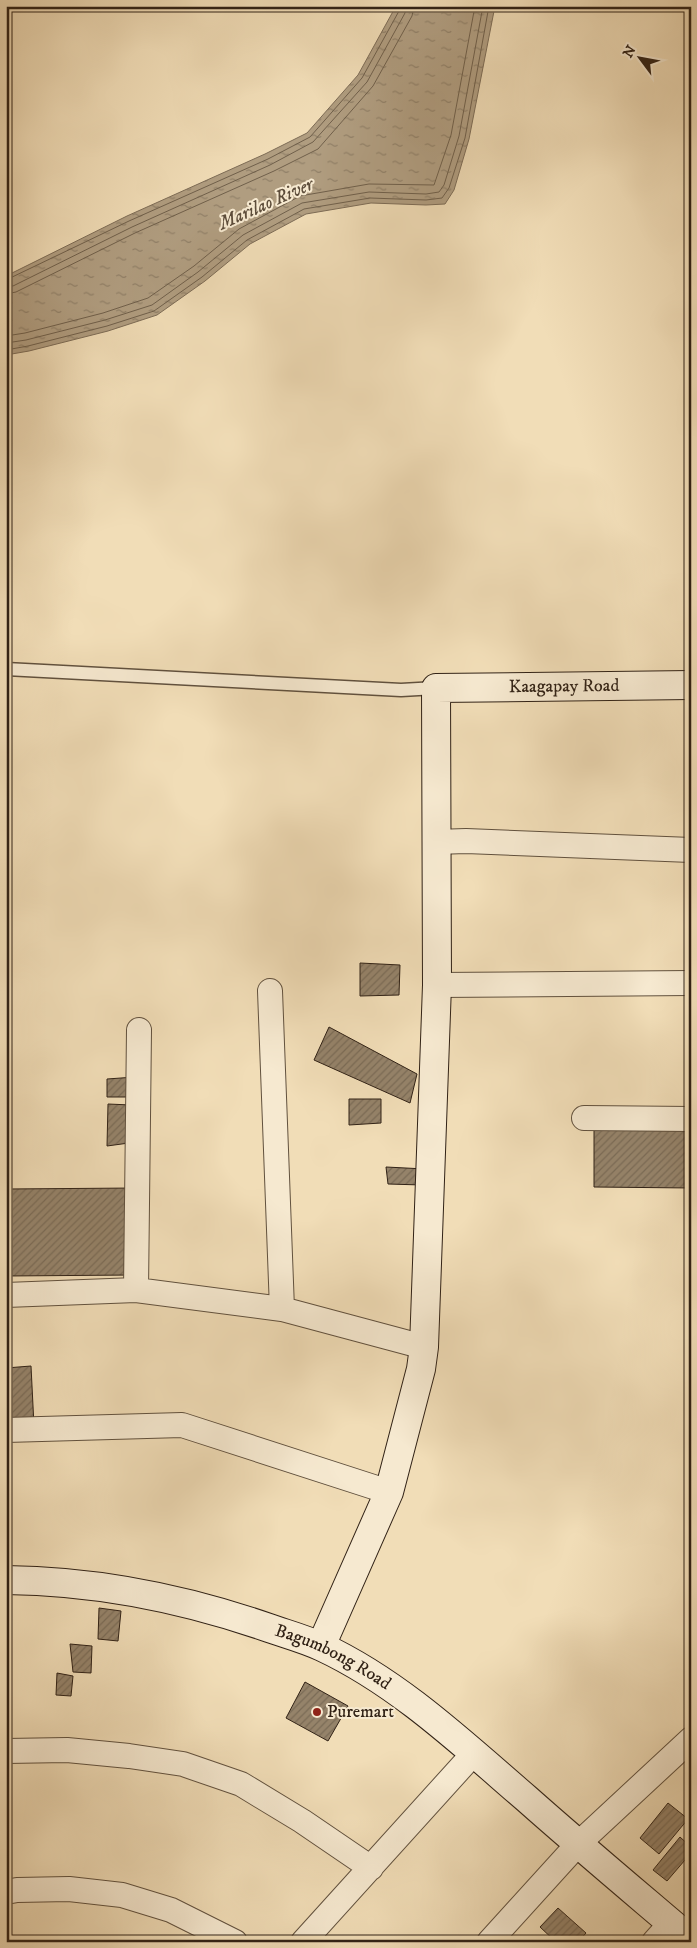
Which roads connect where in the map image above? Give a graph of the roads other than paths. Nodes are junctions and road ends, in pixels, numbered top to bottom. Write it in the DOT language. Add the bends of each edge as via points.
graph roads {
  1 [pos="6,669"];
  2 [pos="691,686"];
  3 [pos="436,688"];
  4 [pos="436,842"];
  5 [pos="691,850"];
  6 [pos="691,984"];
  7 [pos="437,985"];
  8 [pos="270,991"];
  9 [pos="139,1030"];
  10 [pos="584,1118"];
  11 [pos="691,1119"];
  12 [pos="136,1290"];
  13 [pos="6,1295"];
  14 [pos="282,1309"];
  15 [pos="424,1346"];
  16 [pos="6,1430"];
  17 [pos="389,1492"];
  18 [pos="6,1580"];
  19 [pos="321,1646"];
  20 [pos="691,1739"];
  21 [pos="6,1751"];
  22 [pos="474,1753"];
  23 [pos="578,1844"];
  24 [pos="371,1868"];
  25 [pos="6,1892"];
  26 [pos="672,1935"];
  27 [pos="235,1942"];
  28 [pos="304,1942"];
  29 [pos="489,1942"];
  1 -- 3 [label="lane" via="402,690"];
  2 -- 3 [label="street, Kaagapay Road"];
  3 -- 4 [label="street"];
  4 -- 5 [label="street"];
  4 -- 7 [label="street"];
  6 -- 7 [label="street"];
  7 -- 15 [label="street"];
  8 -- 14 [label="street"];
  9 -- 12 [label="street"];
  10 -- 11 [label="street"];
  12 -- 13 [label="street"];
  12 -- 14 [label="street"];
  14 -- 15 [label="street"];
  15 -- 17 [label="street"];
  16 -- 17 [label="street" via="182,1425"];
  17 -- 19 [label="street"];
  18 -- 19 [label="street, Bagumbong Road" via="93,1585 192,1604"];
  19 -- 22 [label="street, Bagumbong Road" via="395,1691"];
  20 -- 23 [label="street"];
  21 -- 24 [label="street" via="67,1750 183,1764 240,1784"];
  22 -- 23 [label="street, Bagumbong Road"];
  22 -- 24 [label="street"];
  23 -- 26 [label="street, Bagumbong Road"];
  23 -- 29 [label="street"];
  24 -- 28 [label="street"];
  25 -- 27 [label="street" via="69,1889 122,1895 171,1910"];
}
